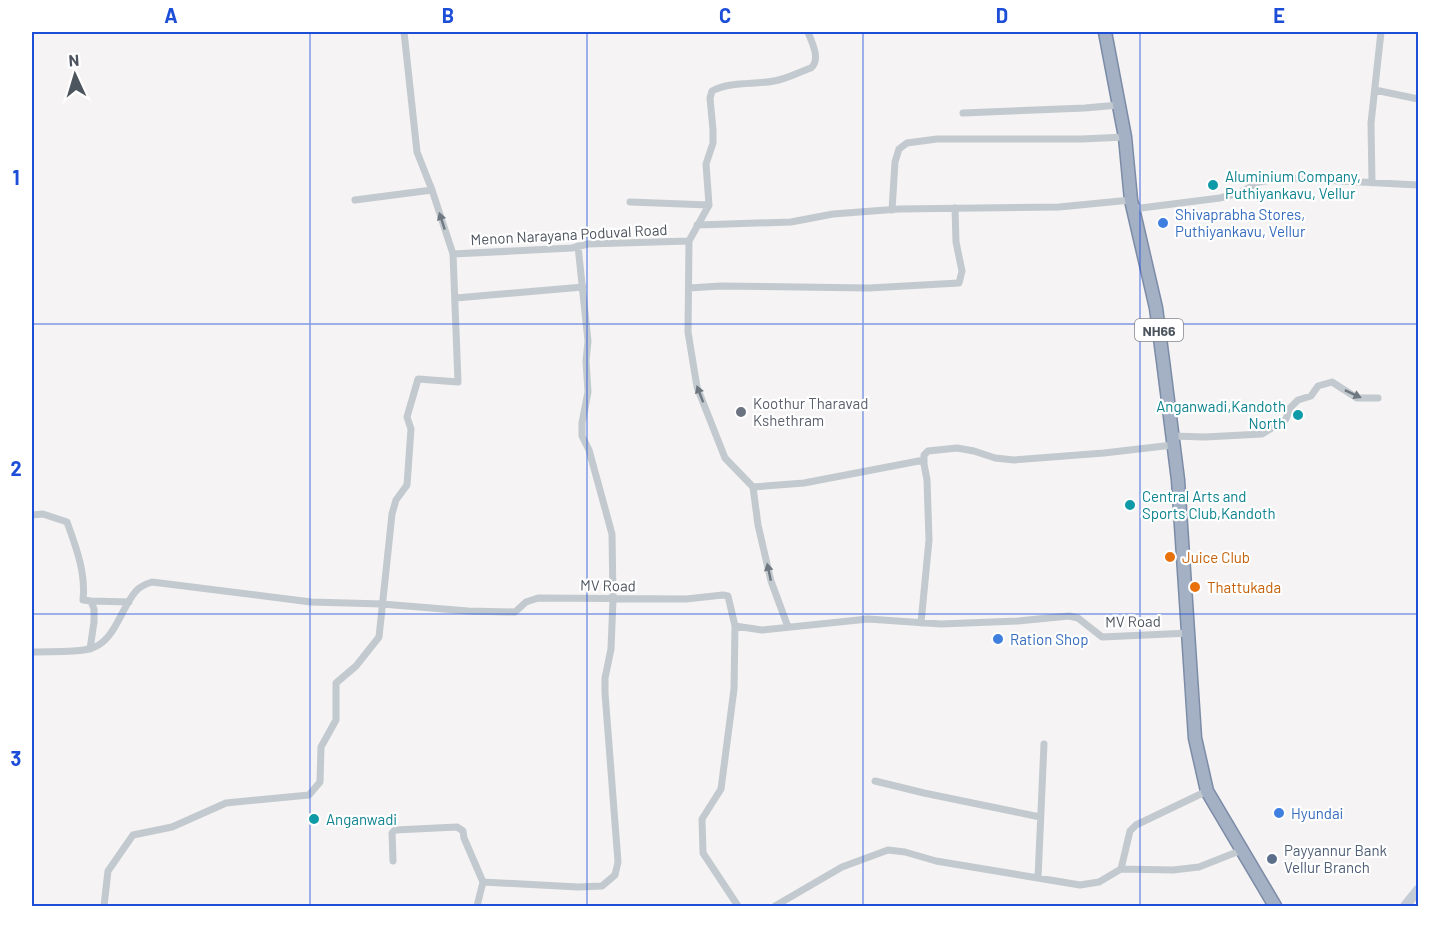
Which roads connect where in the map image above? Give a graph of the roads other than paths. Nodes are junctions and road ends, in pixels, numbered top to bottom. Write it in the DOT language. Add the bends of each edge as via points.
graph roads {
  1 [pos="404,32"];
  2 [pos="808,32"];
  3 [pos="1105,32"];
  4 [pos="1381,32"];
  5 [pos="1376,90"];
  6 [pos="1419,99"];
  7 [pos="1119,105"];
  8 [pos="963,113"];
  9 [pos="1125,137"];
  10 [pos="1372,183"];
  11 [pos="1419,185"];
  12 [pos="432,190"];
  13 [pos="355,200"];
  14 [pos="630,202"];
  15 [pos="709,205"];
  16 [pos="1132,205"];
  17 [pos="955,208"];
  18 [pos="892,210"];
  19 [pos="697,225"];
  20 [pos="689,241"];
  21 [pos="578,246"];
  22 [pos="453,254"];
  23 [pos="583,287"];
  24 [pos="689,288"];
  25 [pos="456,298"];
  26 [pos="1378,398"];
  27 [pos="1172,441"];
  28 [pos="924,460"];
  29 [pos="753,487"];
  30 [pos="32,515"];
  31 [pos="613,599"];
  32 [pos="91,601"];
  33 [pos="129,602"];
  34 [pos="382,604"];
  35 [pos="921,623"];
  36 [pos="735,626"];
  37 [pos="788,627"];
  38 [pos="1190,633"];
  39 [pos="90,649"];
  40 [pos="32,652"];
  41 [pos="1044,744"];
  42 [pos="875,781"];
  43 [pos="1207,791"];
  44 [pos="1040,817"];
  45 [pos="1242,850"];
  46 [pos="393,861"];
  47 [pos="1121,869"];
  48 [pos="1038,878"];
  49 [pos="483,882"];
  50 [pos="1419,890"];
  51 [pos="104,906"];
  52 [pos="477,906"];
  53 [pos="738,906"];
  54 [pos="775,906"];
  55 [pos="1275,906"];
  56 [pos="1405,906"];
  1 -- 12 [label="street, Menon Narayana Poduval Road" via="417,152"];
  2 -- 15 [label="street" via="816,58 811,68 777,81 712,91 712,143 706,164"];
  3 -- 7 [label="highway, NH66"];
  4 -- 5 [label="street"];
  5 -- 6 [label="street"];
  5 -- 10 [label="street" via="1371,123"];
  7 -- 8 [label="street"];
  7 -- 9 [label="highway, NH66"];
  9 -- 16 [label="highway, NH66"];
  9 -- 18 [label="street" via="937,139 907,143 899,149 896,162"];
  10 -- 11 [label="street"];
  10 -- 16 [label="street" via="1284,177 1220,198"];
  12 -- 13 [label="street"];
  22 -- 12 [label="street, Menon Narayana Poduval Road, one-way"];
  14 -- 15 [label="street"];
  15 -- 19 [label="street"];
  16 -- 17 [label="street"];
  16 -- 27 [label="highway, NH66" via="1156,308"];
  17 -- 18 [label="street"];
  17 -- 24 [label="street" via="962,271 959,283 869,288"];
  18 -- 19 [label="street" via="791,222"];
  19 -- 20 [label="street"];
  20 -- 21 [label="street, Menon Narayana Poduval Road"];
  20 -- 24 [label="street, Menon Narayana Poduval Road"];
  21 -- 22 [label="street, Menon Narayana Poduval Road"];
  21 -- 23 [label="street"];
  22 -- 25 [label="street"];
  23 -- 25 [label="street"];
  23 -- 31 [label="street" via="588,393 582,436 612,534"];
  29 -- 24 [label="street, Menon Narayana Poduval Road, one-way" via="725,458 697,387 688,332"];
  25 -- 34 [label="street" via="458,382 418,379 407,417 411,429 407,485 392,514"];
  27 -- 26 [label="street, one-way" via="1262,434 1286,418 1298,400 1311,396 1318,386 1332,382 1357,398"];
  27 -- 28 [label="street" via="1104,453 1014,460 957,448 928,451"];
  27 -- 38 [label="highway, NH66"];
  28 -- 29 [label="street" via="804,483"];
  28 -- 35 [label="street" via="929,540"];
  37 -- 29 [label="street, one-way" via="771,581"];
  30 -- 32 [label="street" via="43,514 68,522 85,584 83,600"];
  31 -- 34 [label="street, MV Road" via="538,598 515,612"];
  31 -- 36 [label="street, MV Road" via="728,596"];
  31 -- 49 [label="street" via="605,693 618,861 615,876 602,886"];
  32 -- 33 [label="street"];
  32 -- 39 [label="street" via="94,622"];
  33 -- 34 [label="street, MV Road" via="135,592 152,582 311,602"];
  33 -- 39 [label="street, MV Road" via="116,626"];
  34 -- 51 [label="street" via="379,637 356,666 336,683 336,720 321,747 320,782 309,795 226,803 172,827 133,835 108,871"];
  35 -- 37 [label="street, MV Road" via="868,618"];
  35 -- 38 [label="street, MV Road" via="1070,616 1102,637"];
  36 -- 37 [label="street, MV Road" via="762,630"];
  36 -- 53 [label="street" via="734,689 721,789 702,819 703,853"];
  38 -- 43 [label="highway, NH66" via="1195,738"];
  39 -- 40 [label="street"];
  41 -- 44 [label="street"];
  42 -- 44 [label="street"];
  43 -- 45 [label="highway, NH66"];
  43 -- 47 [label="street" via="1136,825 1130,831"];
  44 -- 48 [label="street"];
  45 -- 47 [label="street" via="1199,867"];
  45 -- 55 [label="highway, NH66"];
  46 -- 49 [label="street" via="391,841 395,830 457,828 463,831"];
  47 -- 48 [label="street" via="1090,884"];
  48 -- 54 [label="street" via="888,850 842,867"];
  49 -- 52 [label="street"];
  50 -- 56 [label="main road"];
}
